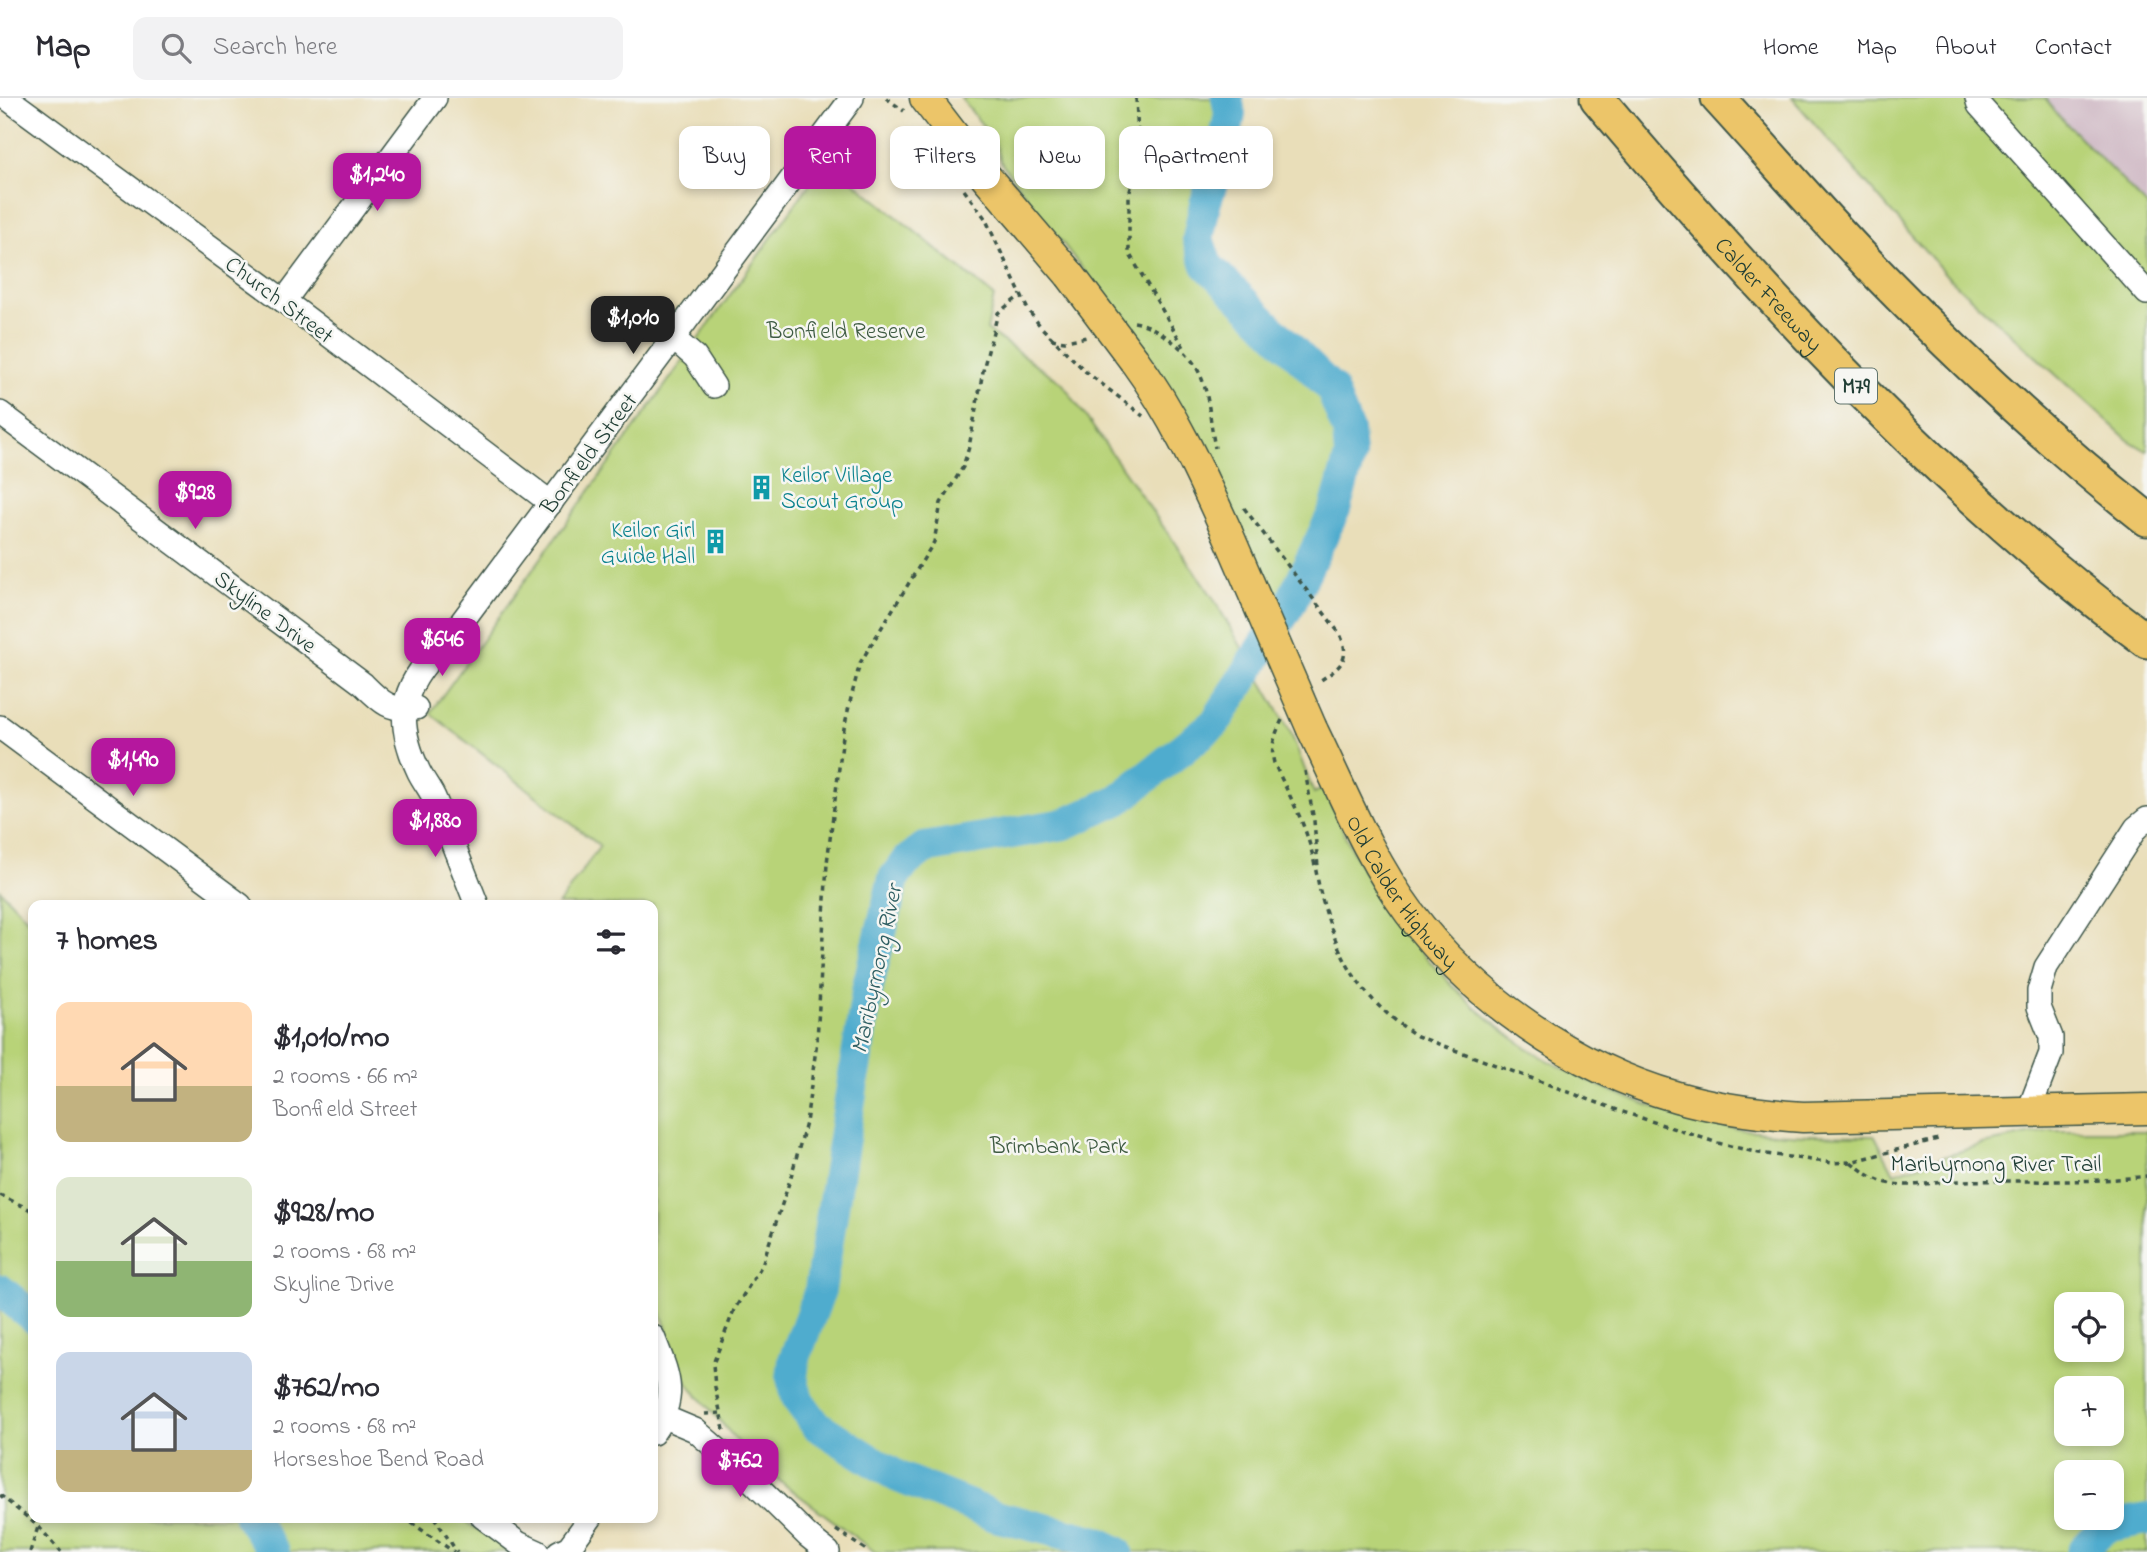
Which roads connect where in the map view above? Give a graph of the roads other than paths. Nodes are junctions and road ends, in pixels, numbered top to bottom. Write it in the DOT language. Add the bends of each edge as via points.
graph roads {
  1 [pos="7,98"];
  2 [pos="435,98"];
  3 [pos="852,98"];
  4 [pos="946,98"];
  5 [pos="1597,98"];
  6 [pos="1718,98"];
  7 [pos="1977,98"];
  8 [pos="916,106"];
  9 [pos="1070,275"];
  10 [pos="2147,293"];
  11 [pos="284,301"];
  12 [pos="673,338"];
  13 [pos="714,386"];
  14 [pos="0,413"];
  15 [pos="1938,466"];
  16 [pos="551,503"];
  17 [pos="2147,519"];
  18 [pos="2147,640"];
  19 [pos="2147,654"];
  20 [pos="409,706"];
  21 [pos="0,727"];
  22 [pos="2147,819"];
  23 [pos="233,900"];
  24 [pos="475,900"];
  25 [pos="2147,1109"];
  26 [pos="2028,1112"];
  27 [pos="658,1350"];
  28 [pos="658,1425"];
  29 [pos="491,1523"];
  30 [pos="587,1523"];
  31 [pos="538,1552"];
  32 [pos="559,1552"];
  33 [pos="828,1552"];
  1 -- 11 [label="street, Church Street"];
  2 -- 11 [label="street"];
  3 -- 12 [label="street, Bonfield Street"];
  4 -- 9 [label="main road, Old Calder Highway"];
  5 -- 15 [label="highway, Calder Freeway / M79" via="1752,276 1844,375"];
  6 -- 17 [label="highway" via="1949,346 2043,433"];
  7 -- 10 [label="street"];
  8 -- 9 [label="main road, Old Calder Highway" via="982,172"];
  9 -- 26 [label="main road, Old Calder Highway, bridge" via="1152,384 1177,428 1374,857 1408,911 1479,988 1584,1058 1650,1088 1710,1105 1803,1117"];
  11 -- 16 [label="street, Church Street"];
  12 -- 13 [label="street" via="695,357"];
  12 -- 16 [label="street, Bonfield Street"];
  14 -- 20 [label="street, Skyline Drive" via="363,684"];
  15 -- 18 [label="highway, Calder Freeway / M79"];
  15 -- 19 [label="highway"];
  16 -- 20 [label="street, Bonfield Street" via="449,639"];
  20 -- 24 [label="street" via="408,742"];
  21 -- 23 [label="street"];
  22 -- 26 [label="street" via="2136,828 2046,967 2039,1007 2051,1037 2051,1052"];
  25 -- 26 [label="main road, Old Calder Highway"];
  27 -- 28 [label="street" via="668,1377 669,1404"];
  28 -- 33 [label="street" via="695,1430"];
  29 -- 31 [label="street"];
  30 -- 32 [label="street" via="569,1547"];
}
